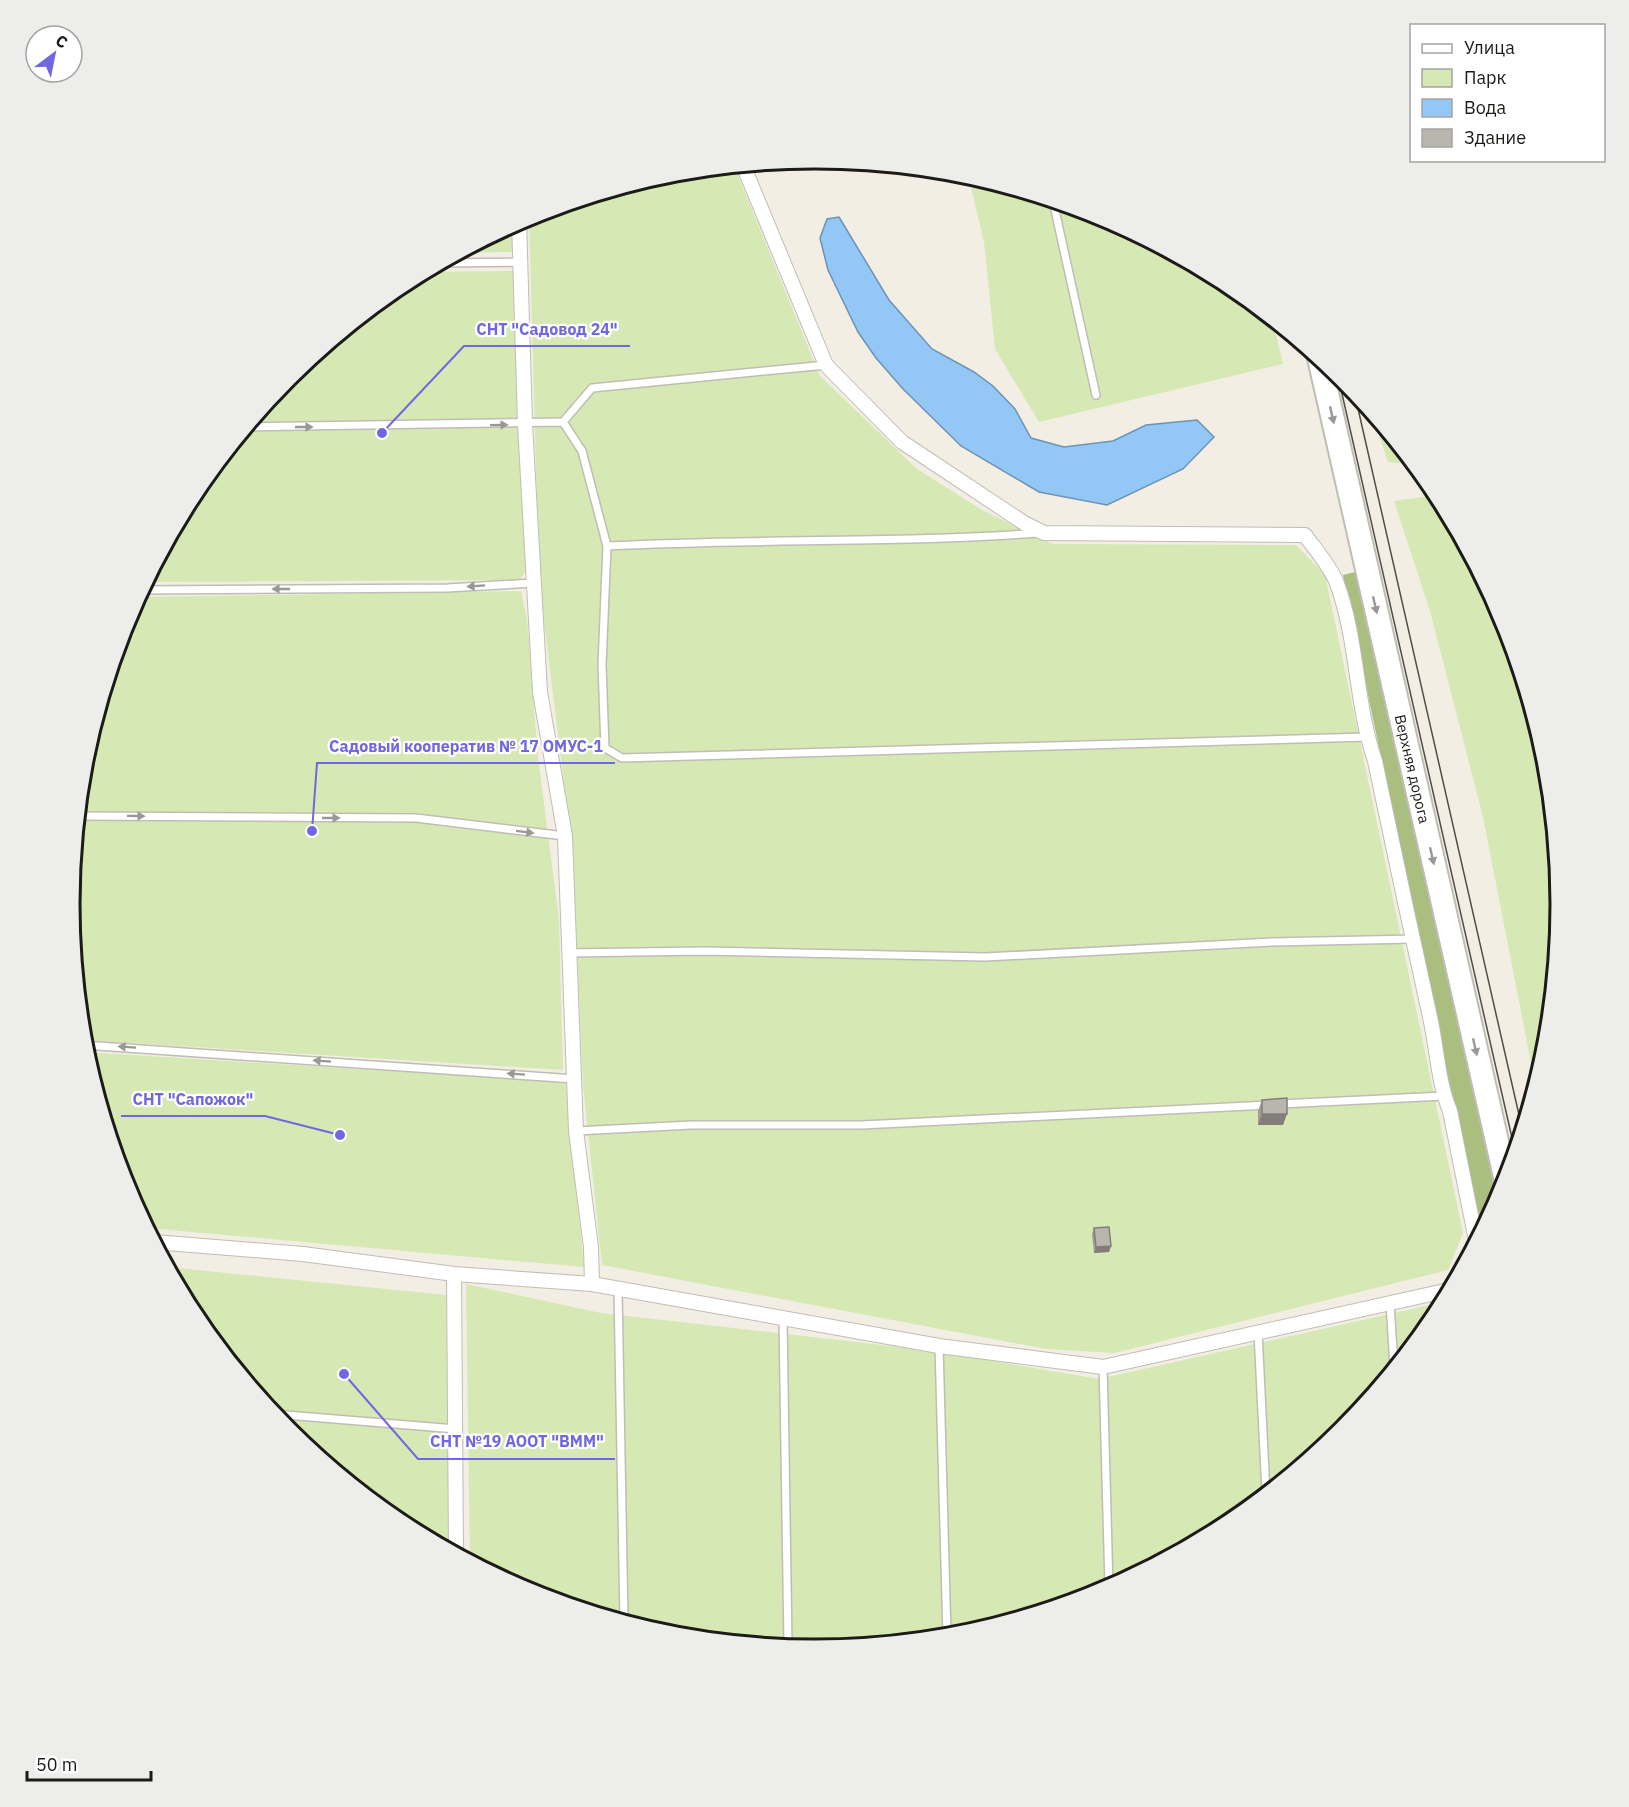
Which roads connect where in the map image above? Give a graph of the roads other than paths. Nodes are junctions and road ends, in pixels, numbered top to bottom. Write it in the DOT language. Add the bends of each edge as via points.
graph roads {
  1 [pos="746,172"];
  2 [pos="1055,209"];
  3 [pos="520,230"];
  4 [pos="456,262"];
  5 [pos="522,262"];
  6 [pos="826,365"];
  7 [pos="1322,373"];
  8 [pos="1096,395"];
  9 [pos="563,422"];
  10 [pos="525,424"];
  11 [pos="255,427"];
  12 [pos="1044,533"];
  13 [pos="607,546"];
  14 [pos="534,583"];
  15 [pos="150,590"];
  16 [pos="1367,737"];
  17 [pos="85,816"];
  18 [pos="565,836"];
  19 [pos="1414,939"];
  20 [pos="568,952"];
  21 [pos="94,1045"];
  22 [pos="575,1078"];
  23 [pos="1444,1095"];
  24 [pos="576,1131"];
  25 [pos="1502,1163"];
  26 [pos="1474,1229"];
  27 [pos="162,1243"];
  28 [pos="454,1274"];
  29 [pos="592,1284"];
  30 [pos="618,1290"];
  31 [pos="1438,1292"];
  32 [pos="1390,1303"];
  33 [pos="783,1318"];
  34 [pos="1257,1332"];
  35 [pos="939,1346"];
  36 [pos="1393,1357"];
  37 [pos="1103,1367"];
  38 [pos="288,1415"];
  39 [pos="456,1429"];
  40 [pos="1266,1484"];
  41 [pos="456,1545"];
  42 [pos="1109,1577"];
  43 [pos="624,1613"];
  44 [pos="947,1626"];
  45 [pos="788,1638"];
  1 -- 6 [label="street"];
  2 -- 8 [label="lane"];
  3 -- 5 [label="street"];
  4 -- 5 [label="lane"];
  5 -- 10 [label="street"];
  6 -- 9 [label="lane" via="592,388"];
  6 -- 12 [label="street" via="902,442"];
  7 -- 25 [label="main road, Верхняя дорога, one-way"];
  9 -- 10 [label="lane"];
  9 -- 13 [label="lane" via="582,450"];
  11 -- 10 [label="lane, one-way"];
  10 -- 14 [label="street"];
  12 -- 13 [label="lane"];
  12 -- 16 [label="street" via="1305,535 1335,579"];
  13 -- 16 [label="lane" via="602,665 605,748 622,758"];
  14 -- 15 [label="lane, one-way" via="447,588"];
  14 -- 18 [label="street" via="540,692"];
  16 -- 19 [label="street"];
  17 -- 18 [label="lane, one-way" via="416,818"];
  18 -- 20 [label="street"];
  19 -- 20 [label="lane" via="985,957"];
  19 -- 23 [label="street"];
  20 -- 22 [label="street"];
  22 -- 21 [label="lane, one-way"];
  22 -- 24 [label="street"];
  23 -- 24 [label="lane" via="885,1124 691,1125"];
  23 -- 26 [label="street"];
  24 -- 29 [label="street"];
  27 -- 28 [label="street" via="303,1254"];
  28 -- 29 [label="street"];
  28 -- 39 [label="street"];
  29 -- 30 [label="street"];
  30 -- 33 [label="street"];
  30 -- 43 [label="lane"];
  31 -- 32 [label="street"];
  32 -- 34 [label="street"];
  32 -- 36 [label="lane"];
  33 -- 35 [label="street"];
  33 -- 45 [label="lane"];
  34 -- 37 [label="street"];
  34 -- 40 [label="lane"];
  35 -- 37 [label="street"];
  35 -- 44 [label="lane"];
  37 -- 42 [label="lane"];
  38 -- 39 [label="lane"];
  39 -- 41 [label="street"];
}
